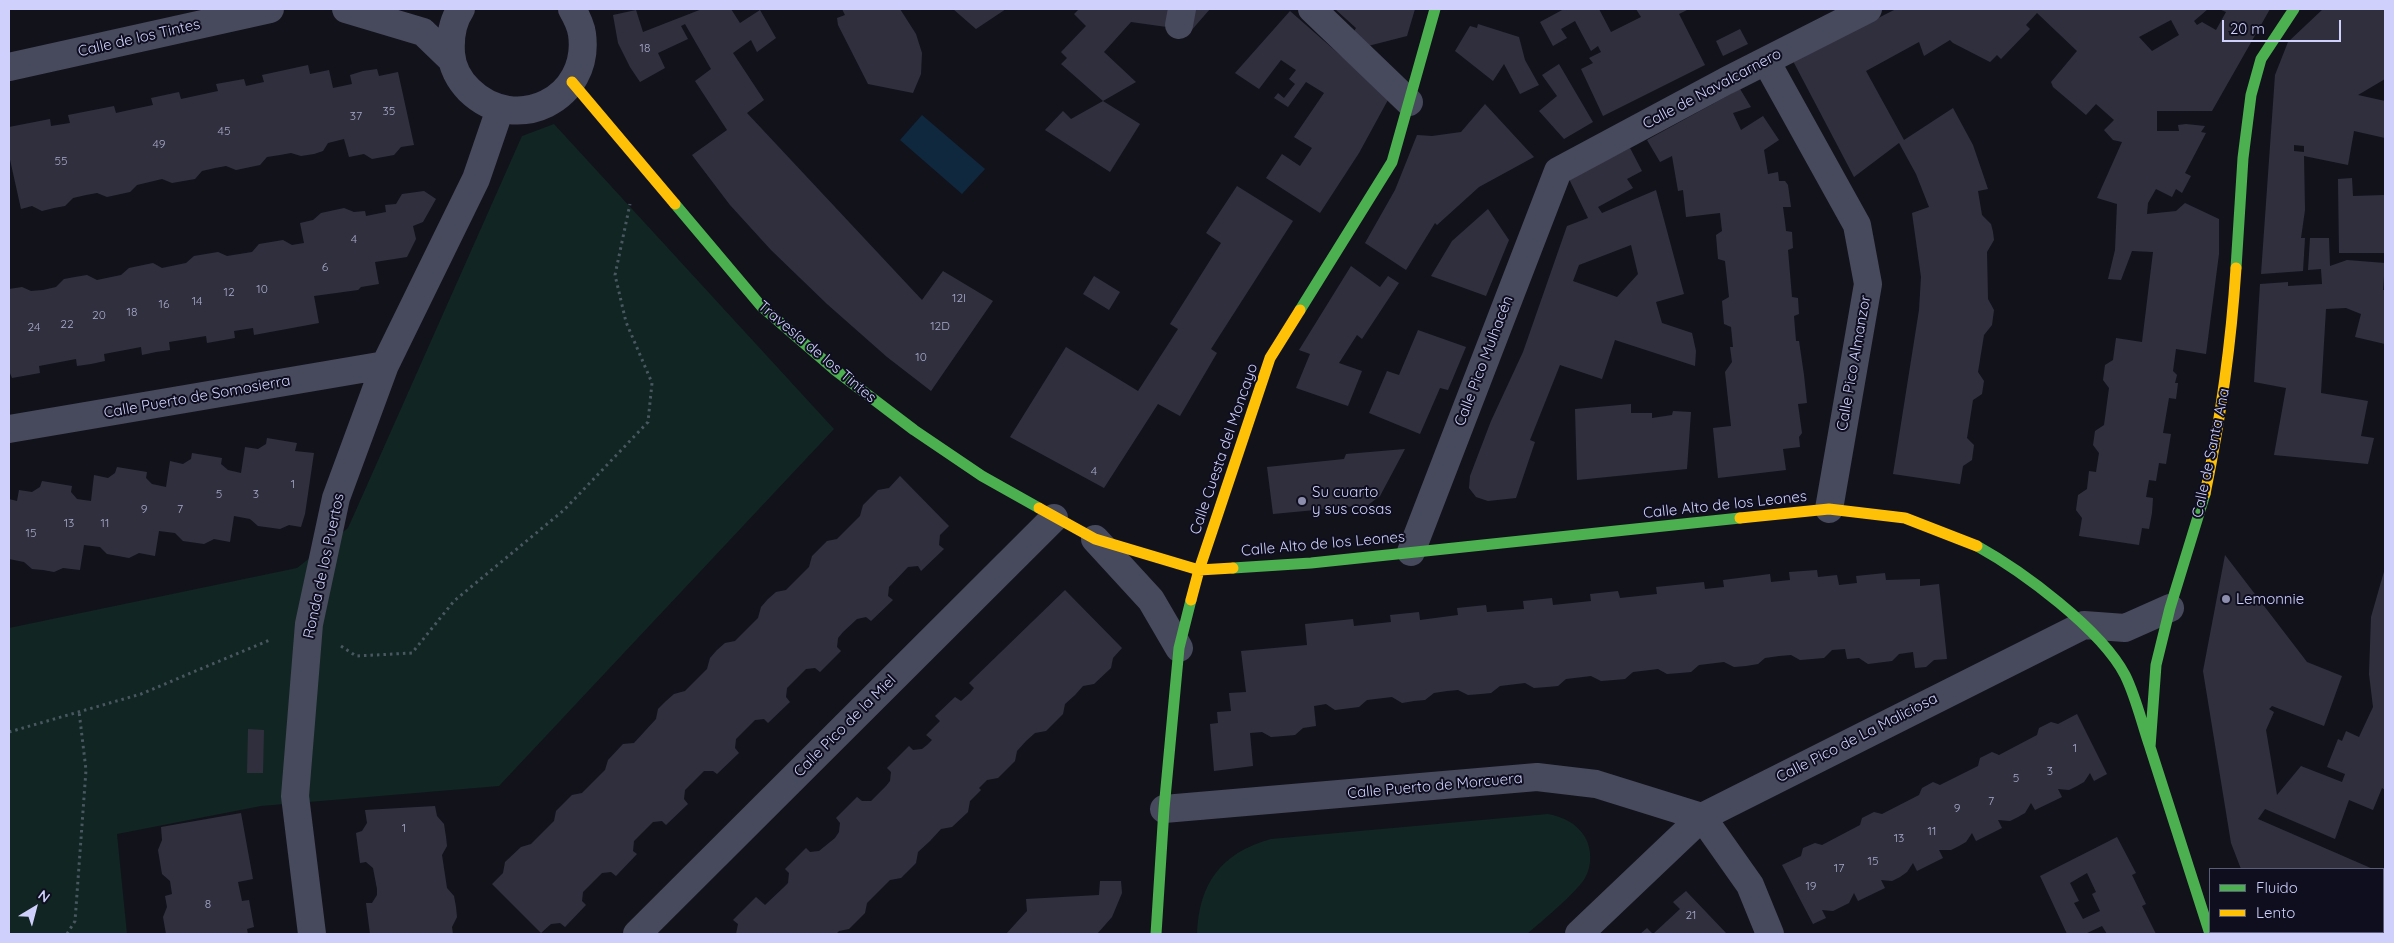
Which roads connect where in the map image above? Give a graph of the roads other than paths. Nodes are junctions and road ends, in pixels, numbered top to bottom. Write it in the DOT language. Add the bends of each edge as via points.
graph roads {
  1 [pos="270,9"];
  2 [pos="346,9"];
  3 [pos="408,9"];
  4 [pos="461,9"];
  5 [pos="572,9"];
  6 [pos="1312,9"];
  7 [pos="1435,9"];
  8 [pos="1868,9"];
  9 [pos="2294,9"];
  10 [pos="423,32"];
  11 [pos="452,60"];
  12 [pos="1766,61"];
  13 [pos="9,67"];
  14 [pos="572,82"];
  15 [pos="1409,102"];
  16 [pos="500,110"];
  17 [pos="1558,171"];
  18 [pos="385,365"];
  19 [pos="9,429"];
  20 [pos="1829,509"];
  21 [pos="1054,518"];
  22 [pos="1095,539"];
  23 [pos="1411,552"];
  24 [pos="1199,570"];
  25 [pos="2170,608"];
  26 [pos="2084,624"];
  27 [pos="1179,648"];
  28 [pos="2150,747"];
  29 [pos="1164,809"];
  30 [pos="1702,817"];
  31 [pos="2209,922"];
  32 [pos="312,934"];
  33 [pos="637,934"];
  34 [pos="1156,934"];
  35 [pos="1579,934"];
  36 [pos="1770,934"];
  1 -- 13 [label="street, Calle de los Tintes"];
  2 -- 10 [label="street"];
  3 -- 10 [label="street"];
  4 -- 11 [label="street" via="450,38"];
  5 -- 14 [label="street" via="582,33 582,58"];
  6 -- 15 [label="street"];
  7 -- 15 [label="street, Calle Cuesta del Moncayo"];
  8 -- 12 [label="street, Calle de Navalcarnero"];
  9 -- 25 [label="street, Calle de Santa Ana" via="2261,59 2251,95 2243,158 2231,342 2219,420 2204,498"];
  10 -- 11 [label="street"];
  11 -- 16 [label="street" via="461,82 478,99"];
  12 -- 17 [label="street, Calle de Navalcarnero"];
  12 -- 20 [label="street, Calle Pico Almanzor" via="1857,225 1868,284"];
  14 -- 16 [label="street" via="558,97 540,107"];
  14 -- 21 [label="street, Travesía de los Tintes" via="761,306 834,370 914,430 982,476"];
  15 -- 24 [label="street, Calle Cuesta del Moncayo" via="1392,162 1270,358"];
  16 -- 18 [label="street, Ronda de los Puertos" via="476,179"];
  17 -- 23 [label="street, Calle Pico Mulhacén"];
  18 -- 19 [label="street, Calle Puerto de Somosierra"];
  18 -- 32 [label="street, Ronda de los Puertos" via="336,498 309,624 295,796"];
  20 -- 23 [label="street, Calle Alto de los Leones"];
  20 -- 26 [label="street, Calle Alto de los Leones" via="1906,518 1978,546 2019,571"];
  21 -- 22 [label="street, Travesía de los Tintes"];
  21 -- 33 [label="street, Calle Pico de la Miel"];
  22 -- 24 [label="street, Travesía de los Tintes"];
  22 -- 27 [label="street, Travesía de los Tintes" via="1151,600"];
  23 -- 24 [label="street, Calle Alto de los Leones" via="1311,563"];
  24 -- 27 [label="street, Calle Cuesta del Moncayo"];
  25 -- 26 [label="street" via="2125,628"];
  25 -- 28 [label="street, Calle de Santa Ana" via="2156,665"];
  26 -- 28 [label="street, Calle Alto de los Leones" via="2124,675"];
  26 -- 30 [label="street, Calle Pico de La Maliciosa"];
  27 -- 29 [label="street, Calle Cuesta del Moncayo"];
  28 -- 31 [label="street, Calle de Santa Ana" via="2182,850"];
  29 -- 30 [label="street, Calle Puerto de Morcuera" via="1538,777 1596,784"];
  29 -- 34 [label="street, Calle Cuesta del Moncayo"];
  30 -- 35 [label="street, Calle Pico de La Maliciosa"];
  30 -- 36 [label="street" via="1750,885"];
}
